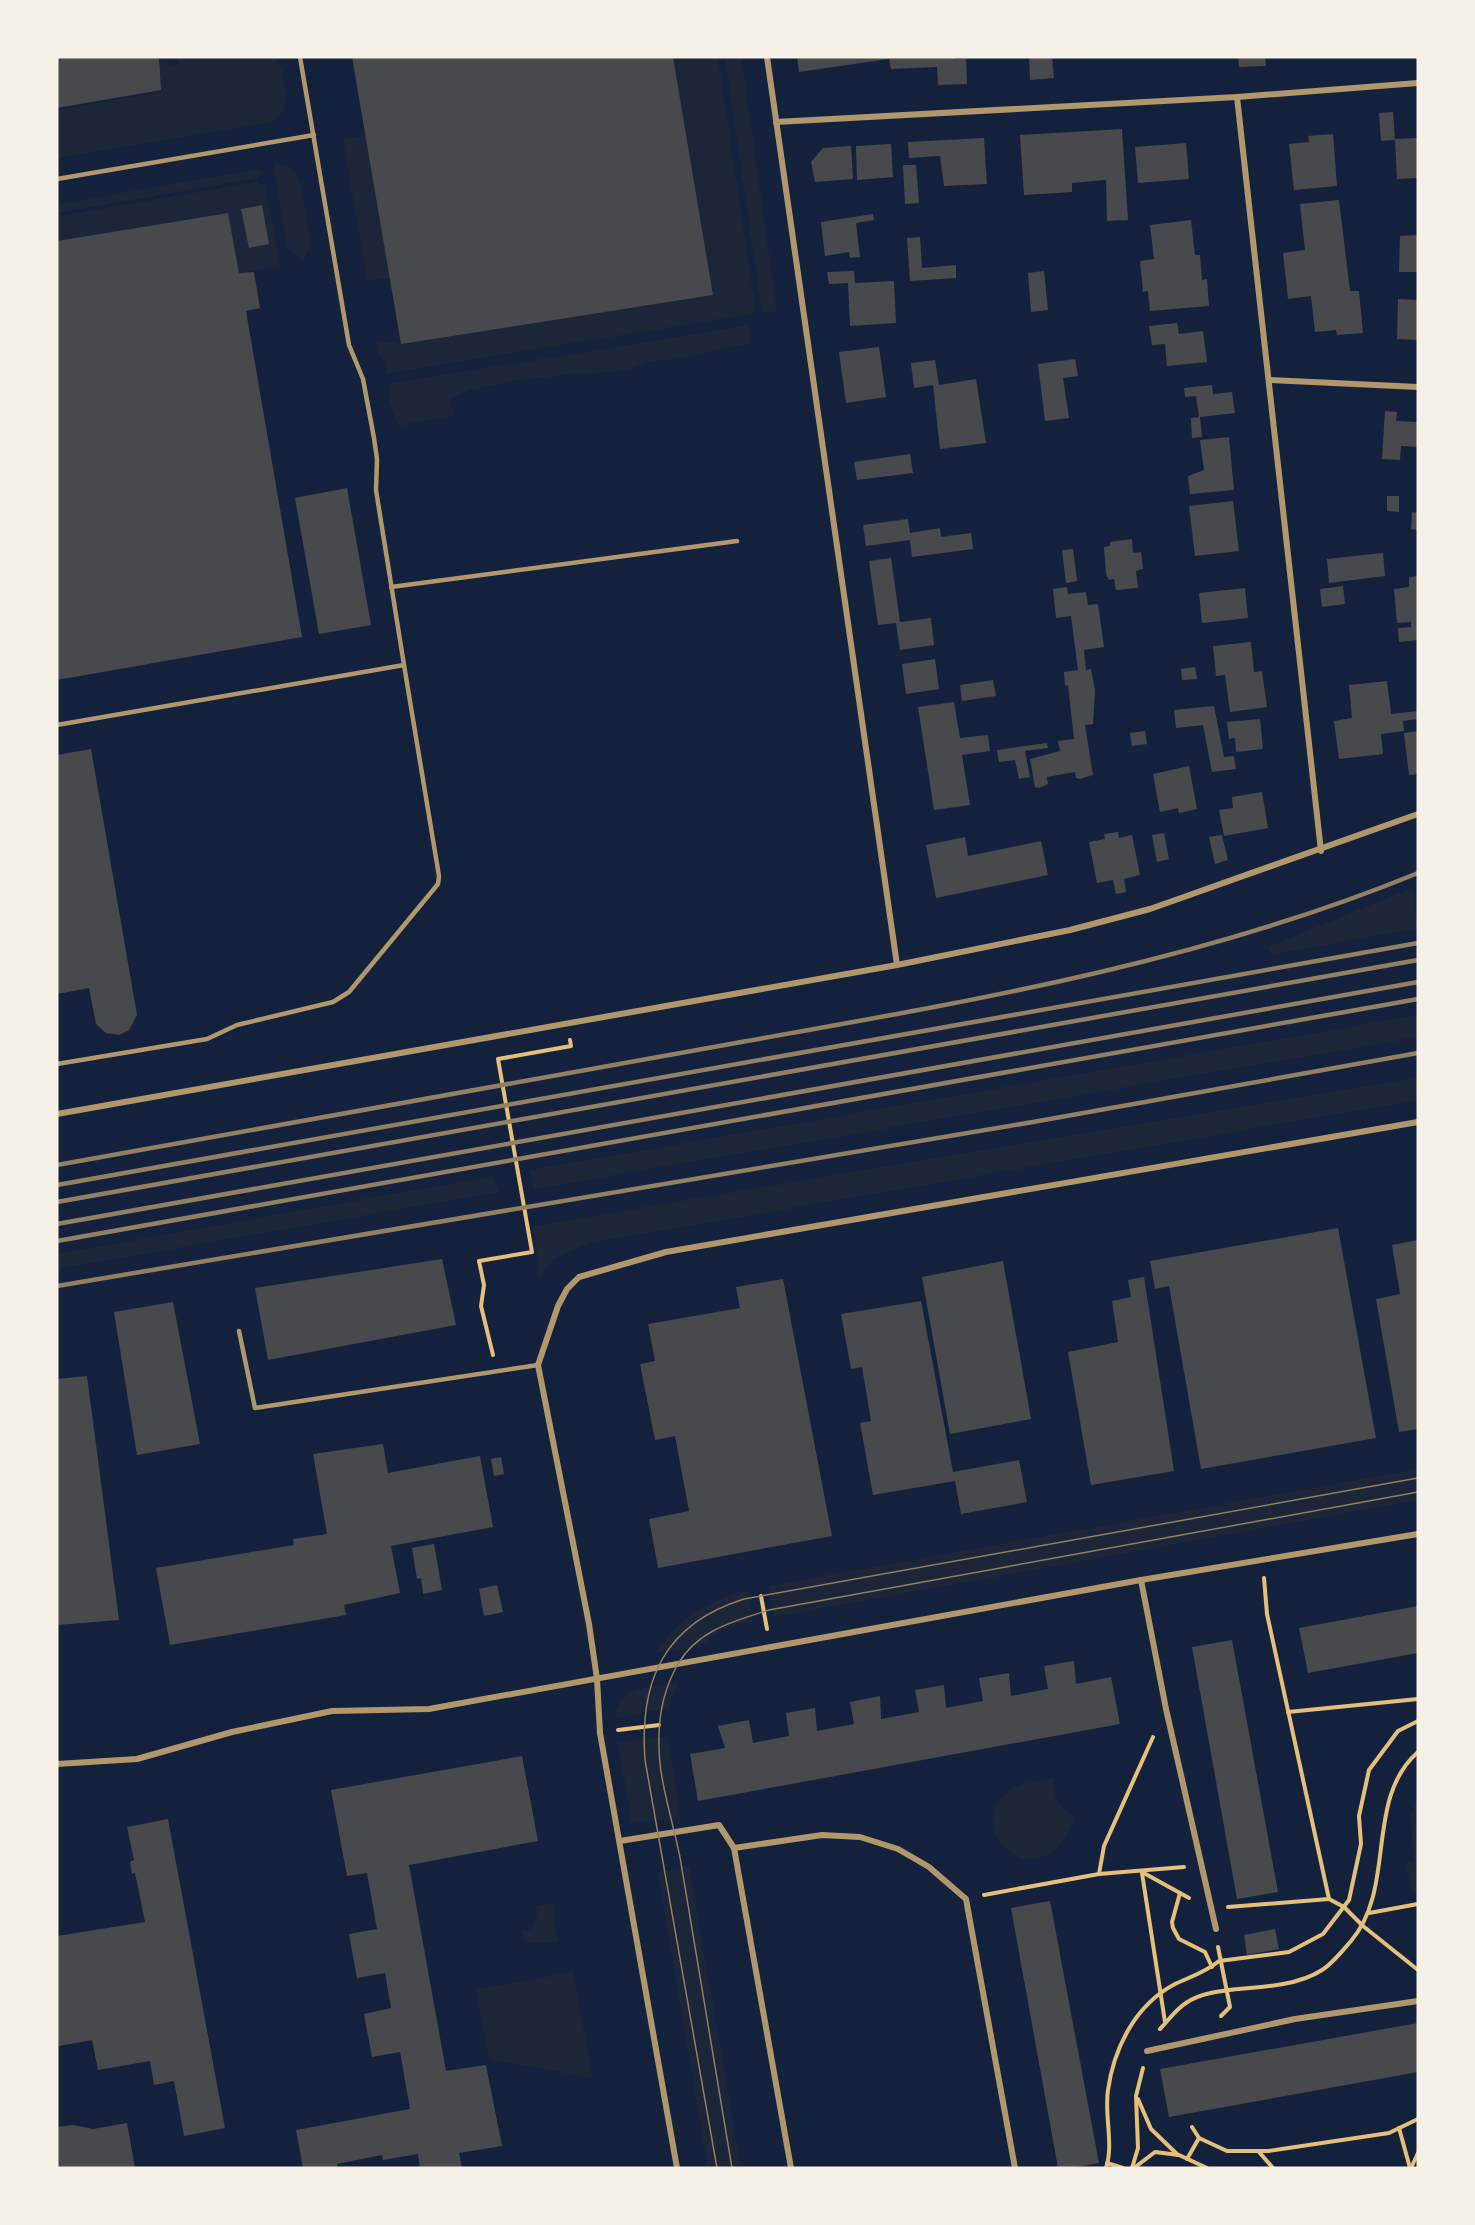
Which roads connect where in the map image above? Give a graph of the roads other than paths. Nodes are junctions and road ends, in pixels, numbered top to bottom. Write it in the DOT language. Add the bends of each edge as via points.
graph roads {
  1 [pos="300,57"];
  2 [pos="767,57"];
  3 [pos="1418,83"];
  4 [pos="1237,97"];
  5 [pos="776,122"];
  6 [pos="314,135"];
  7 [pos="57,179"];
  8 [pos="1270,380"];
  9 [pos="1418,387"];
  10 [pos="737,541"];
  11 [pos="391,587"];
  12 [pos="404,665"];
  13 [pos="57,725"];
  14 [pos="1418,814"];
  15 [pos="1321,850"];
  16 [pos="897,965"];
  17 [pos="57,1064"];
  18 [pos="57,1114"];
  19 [pos="1418,1122"];
  20 [pos="239,1331"];
  21 [pos="538,1365"];
  22 [pos="1418,1534"];
  23 [pos="1141,1580"];
  24 [pos="597,1678"];
  25 [pos="57,1764"];
  26 [pos="620,1841"];
  27 [pos="734,1848"];
  28 [pos="1216,1929"];
  29 [pos="1418,2001"];
  30 [pos="1147,2051"];
  31 [pos="678,2168"];
  32 [pos="791,2168"];
  33 [pos="1015,2168"];
  1 -- 6 [label="lane"];
  2 -- 5 [label="street"];
  3 -- 4 [label="street"];
  4 -- 5 [label="street"];
  4 -- 8 [label="street"];
  5 -- 16 [label="street"];
  6 -- 7 [label="lane"];
  6 -- 11 [label="lane" via="349,345 363,379 374,438 376,490"];
  8 -- 9 [label="street"];
  8 -- 15 [label="street"];
  10 -- 11 [label="lane"];
  11 -- 12 [label="lane"];
  12 -- 13 [label="lane"];
  12 -- 17 [label="lane" via="438,884 349,992 333,1002 237,1025 207,1039"];
  14 -- 15 [label="street"];
  15 -- 16 [label="street" via="1150,909 1070,930"];
  16 -- 18 [label="street"];
  19 -- 21 [label="street" via="666,1252 579,1277 558,1306"];
  20 -- 21 [label="lane" via="255,1408"];
  21 -- 24 [label="street"];
  22 -- 23 [label="street"];
  23 -- 24 [label="street"];
  23 -- 28 [label="street"];
  24 -- 25 [label="street" via="429,1709 332,1711 232,1732 137,1759"];
  24 -- 26 [label="street" via="600,1733"];
  26 -- 27 [label="street" via="719,1825"];
  26 -- 31 [label="street"];
  27 -- 32 [label="street"];
  27 -- 33 [label="street" via="822,1835 860,1837 898,1849 929,1867 966,1899"];
  29 -- 30 [label="street" via="1295,2019"];
}
